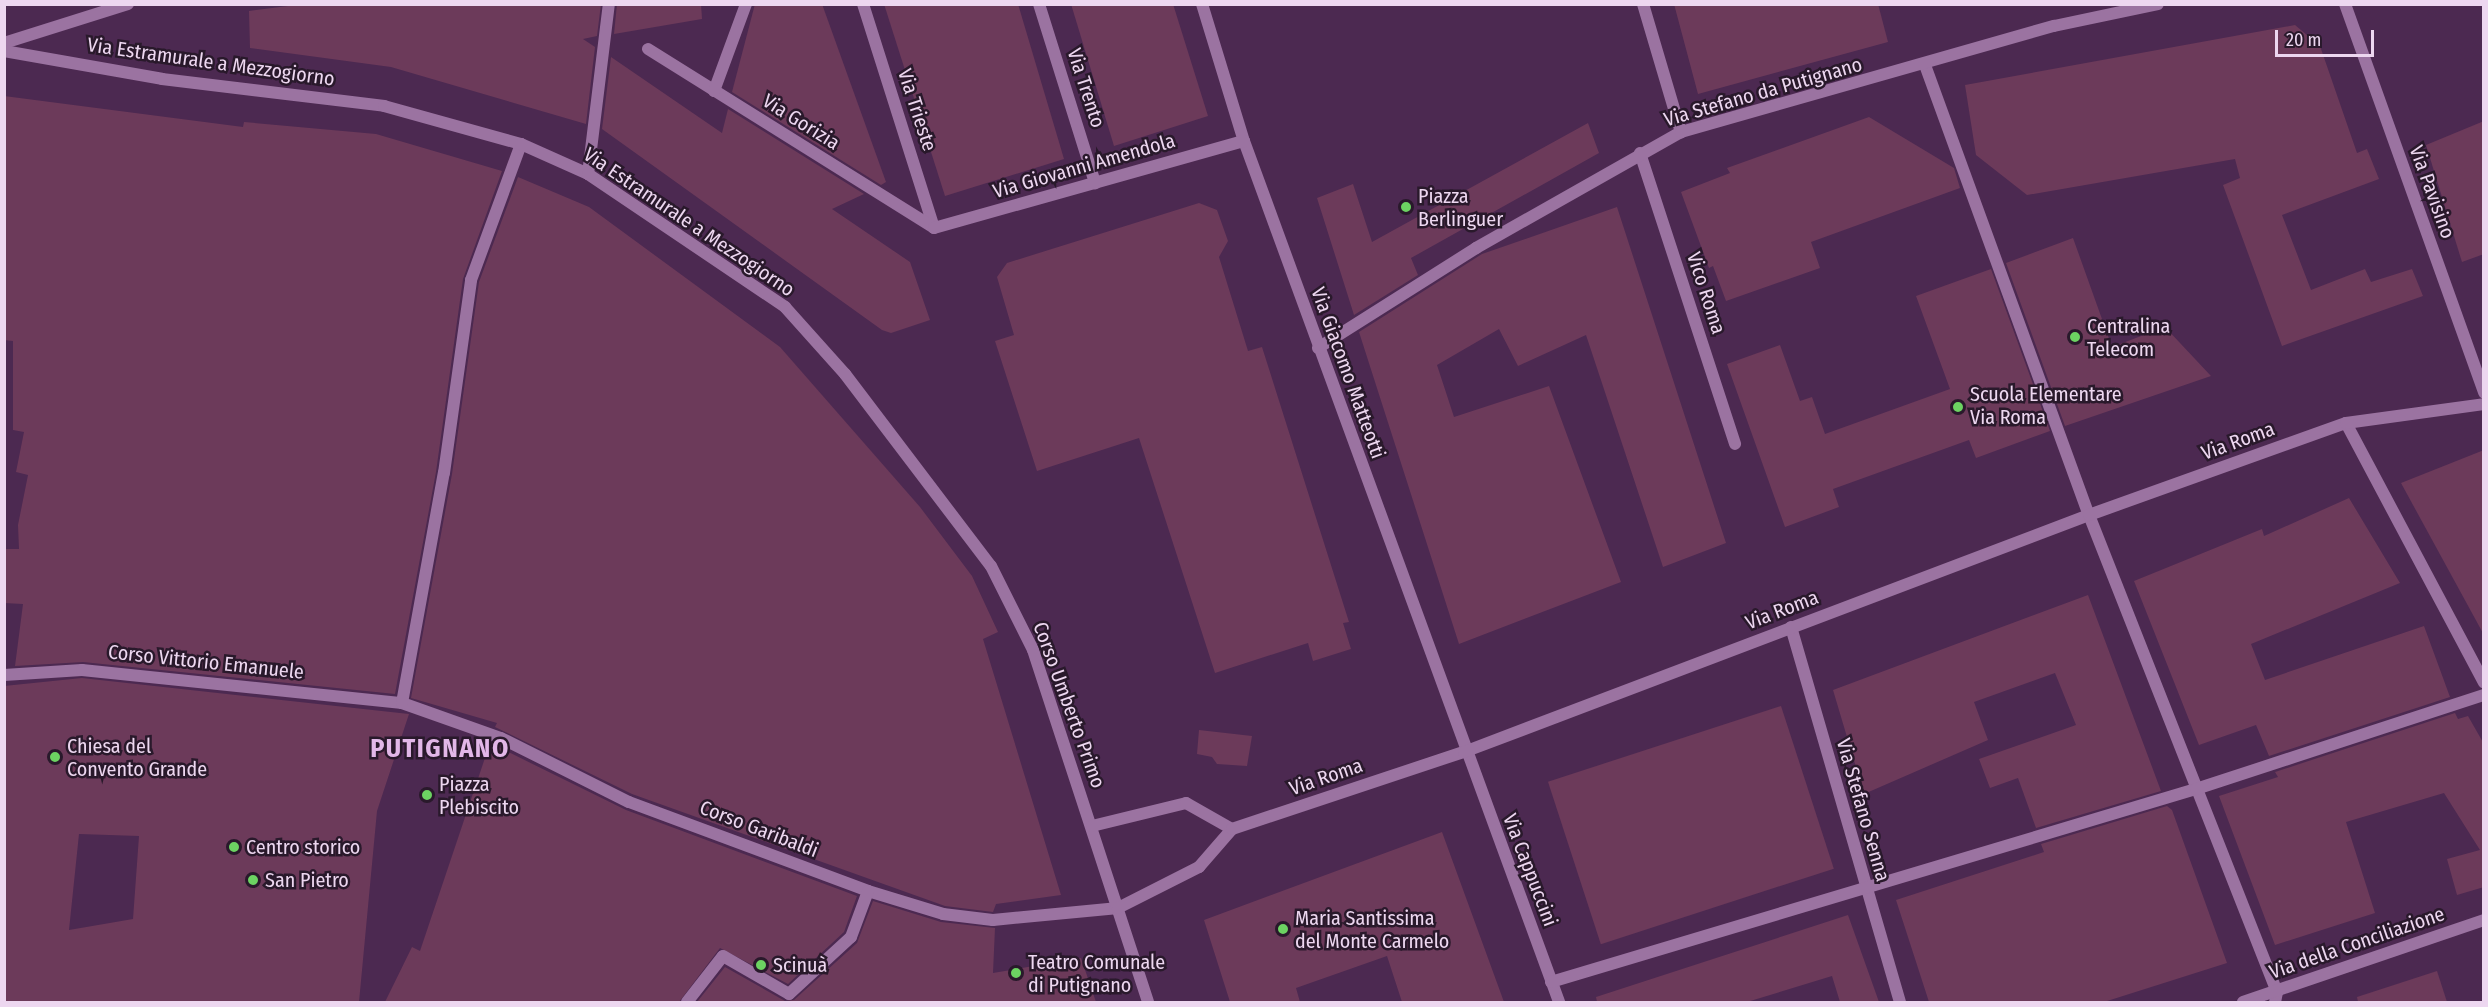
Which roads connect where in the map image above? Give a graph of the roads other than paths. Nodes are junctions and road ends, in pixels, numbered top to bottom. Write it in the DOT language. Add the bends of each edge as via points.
graph roads {
  1 [pos="128,4"];
  2 [pos="609,4"];
  3 [pos="746,4"];
  4 [pos="863,4"];
  5 [pos="1039,4"];
  6 [pos="1202,4"];
  7 [pos="1643,4"];
  8 [pos="2158,4"];
  9 [pos="2344,4"];
  10 [pos="4,43"];
  11 [pos="648,49"];
  12 [pos="4,51"];
  13 [pos="1925,65"];
  14 [pos="714,91"];
  15 [pos="1681,132"];
  16 [pos="1244,141"];
  17 [pos="521,144"];
  18 [pos="1640,153"];
  19 [pos="588,174"];
  20 [pos="1095,183"];
  21 [pos="934,228"];
  22 [pos="1318,348"];
  23 [pos="2484,393"];
  24 [pos="2484,404"];
  25 [pos="2346,423"];
  26 [pos="1736,444"];
  27 [pos="2089,515"];
  28 [pos="991,566"];
  29 [pos="1791,627"];
  30 [pos="4,675"];
  31 [pos="2484,683"];
  32 [pos="2484,695"];
  33 [pos="402,704"];
  34 [pos="1464,752"];
  35 [pos="2196,789"];
  36 [pos="1092,826"];
  37 [pos="1232,829"];
  38 [pos="1865,887"];
  39 [pos="868,891"];
  40 [pos="1118,908"];
  41 [pos="2484,920"];
  42 [pos="1551,982"];
  43 [pos="2276,997"];
  44 [pos="687,1002"];
  45 [pos="1148,1002"];
  46 [pos="1559,1002"];
  47 [pos="1900,1002"];
  48 [pos="2243,1002"];
  1 -- 10 [label="street"];
  2 -- 19 [label="street"];
  3 -- 14 [label="street"];
  4 -- 21 [label="street, Via Trieste"];
  5 -- 20 [label="street, Via Trento"];
  6 -- 16 [label="street, Via Giacomo Matteotti"];
  7 -- 15 [label="street"];
  8 -- 13 [label="street, Via Stefano da Putignano" via="2054,26"];
  9 -- 23 [label="street, Via Pavisino"];
  11 -- 14 [label="street, Via Gorizia"];
  12 -- 17 [label="street, Via Estramurale a Mezzogiorno" via="162,79 384,106"];
  13 -- 15 [label="street, Via Stefano da Putignano"];
  13 -- 27 [label="street"];
  14 -- 21 [label="street, Via Gorizia"];
  15 -- 18 [label="street, Via Stefano da Putignano"];
  16 -- 20 [label="street, Via Giovanni Amendola"];
  16 -- 22 [label="street, Via Giacomo Matteotti"];
  17 -- 19 [label="street, Via Estramurale a Mezzogiorno"];
  17 -- 33 [label="street" via="471,280 444,473"];
  18 -- 22 [label="street, Via Stefano da Putignano" via="1476,248"];
  18 -- 26 [label="street, Vico Roma"];
  19 -- 28 [label="street, Via Estramurale a Mezzogiorno" via="785,307 845,374"];
  20 -- 21 [label="street, Via Giovanni Amendola"];
  22 -- 34 [label="street, Via Giacomo Matteotti"];
  24 -- 25 [label="street, Via Roma"];
  25 -- 27 [label="street, Via Roma"];
  25 -- 31 [label="street"];
  27 -- 29 [label="street, Via Roma"];
  27 -- 35 [label="street"];
  28 -- 36 [label="street, Corso Umberto Primo" via="1034,650"];
  29 -- 34 [label="street, Via Roma"];
  29 -- 38 [label="street, Via Stefano Senna"];
  30 -- 33 [label="street, Corso Vittorio Emanuele" via="82,670"];
  32 -- 35 [label="street"];
  33 -- 39 [label="street, Corso Garibaldi" via="501,738 629,802"];
  34 -- 37 [label="street, Via Roma"];
  34 -- 42 [label="street, Via Cappuccini"];
  35 -- 38 [label="street"];
  35 -- 43 [label="street"];
  36 -- 37 [label="street" via="1186,803"];
  36 -- 40 [label="street, Corso Umberto Primo"];
  37 -- 40 [label="street" via="1199,867"];
  38 -- 42 [label="street"];
  38 -- 47 [label="street, Via Stefano Senna"];
  39 -- 40 [label="street, Corso Garibaldi" via="944,914 993,920"];
  39 -- 44 [label="street" via="851,938 789,994 723,956"];
  40 -- 45 [label="street, Corso Umberto Primo"];
  41 -- 43 [label="street, Via della Conciliazione"];
  42 -- 46 [label="street, Via Cappuccini"];
  43 -- 48 [label="street, Via della Conciliazione"];
}
